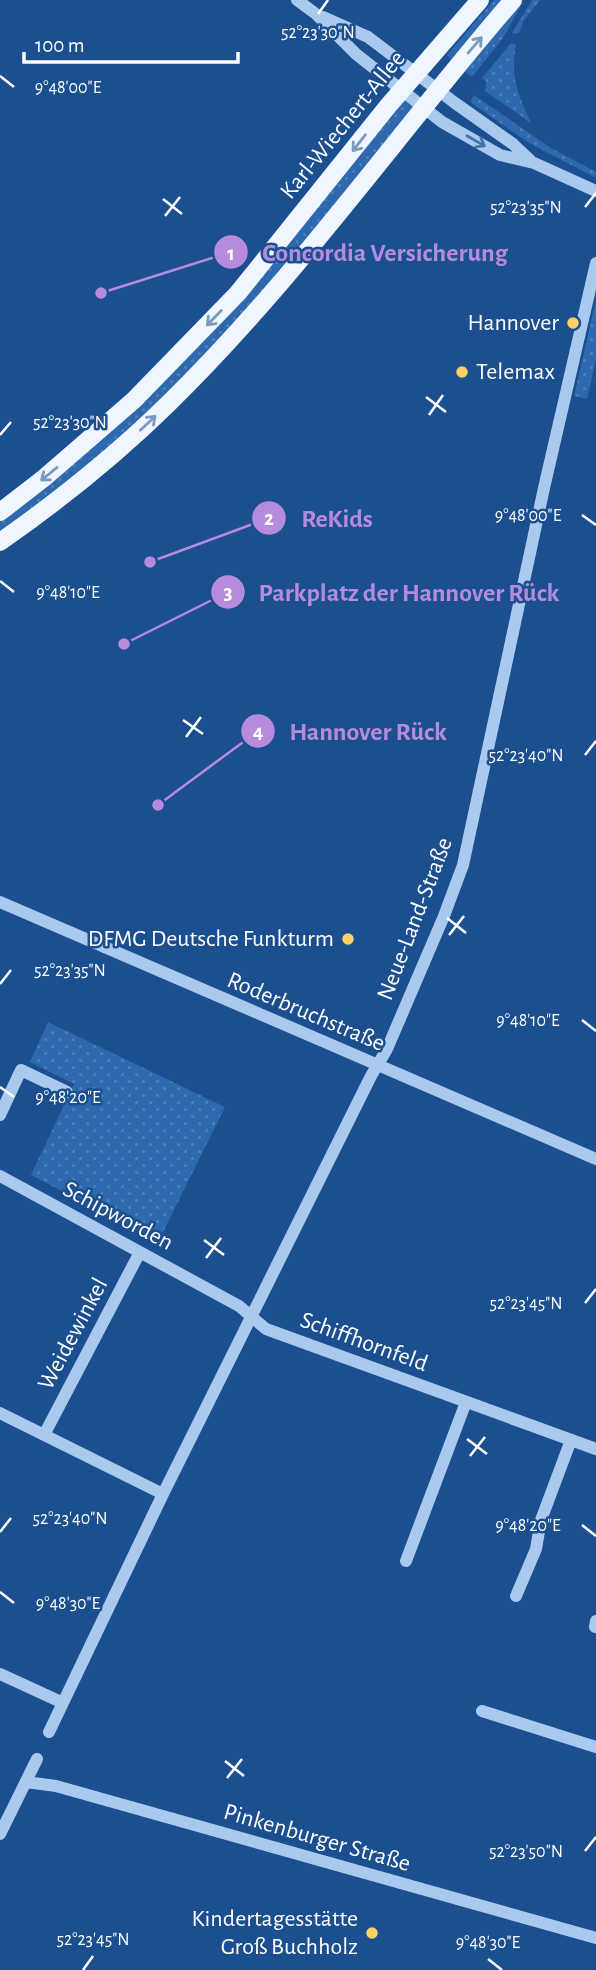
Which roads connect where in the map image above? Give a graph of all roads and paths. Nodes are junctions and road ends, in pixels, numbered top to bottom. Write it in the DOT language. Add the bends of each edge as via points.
graph roads {
  1 [pos="297,0"];
  2 [pos="480,0"];
  3 [pos="513,0"];
  4 [pos="316,14"];
  5 [pos="415,73"];
  6 [pos="402,90"];
  7 [pos="437,90"];
  8 [pos="423,107"];
  9 [pos="534,163"];
  10 [pos="596,191"];
  11 [pos="596,262"];
  12 [pos="0,512"];
  13 [pos="0,542"];
  14 [pos="0,902"];
  15 [pos="377,1065"];
  16 [pos="67,1092"];
  17 [pos="0,1115"];
  18 [pos="596,1159"];
  19 [pos="0,1176"];
  20 [pos="140,1252"];
  21 [pos="251,1317"];
  22 [pos="466,1402"];
  23 [pos="0,1413"];
  24 [pos="44,1435"];
  25 [pos="571,1440"];
  26 [pos="596,1450"];
  27 [pos="163,1494"];
  28 [pos="406,1561"];
  29 [pos="516,1596"];
  30 [pos="0,1674"];
  31 [pos="61,1702"];
  32 [pos="482,1711"];
  33 [pos="49,1732"];
  34 [pos="596,1746"];
  35 [pos="37,1759"];
  36 [pos="26,1782"];
  37 [pos="0,1834"];
  38 [pos="596,1938"];
  1 -- 4 [label="street"];
  2 -- 5 [label="main road, Karl-Wiechert-Allee"];
  7 -- 3 [label="main road, Karl-Wiechert-Allee, one-way"];
  4 -- 5 [label="street" via="368,37"];
  4 -- 6 [label="street"];
  5 -- 6 [label="main road, Karl-Wiechert-Allee"];
  5 -- 7 [label="street"];
  6 -- 8 [label="street"];
  6 -- 12 [label="main road, Karl-Wiechert-Allee, one-way" via="237,293 134,400"];
  7 -- 8 [label="main road, Karl-Wiechert-Allee"];
  7 -- 9 [label="street, Karl-Wiechert-Allee"];
  8 -- 9 [label="street, Karl-Wiechert-Allee, one-way" via="500,155"];
  13 -- 8 [label="main road, Karl-Wiechert-Allee, one-way" via="58,502 169,404 254,313"];
  9 -- 10 [label="street, Karl-Wiechert-Allee"];
  11 -- 15 [label="street, Neue-Land-Straße" via="463,865"];
  14 -- 15 [label="street, Roderbruchstraße"];
  15 -- 18 [label="street, Roderbruchstraße"];
  15 -- 21 [label="street, Neue-Land-Straße"];
  16 -- 17 [label="street" via="21,1070"];
  19 -- 20 [label="street, Schipworden"];
  20 -- 21 [label="street, Schipworden"];
  20 -- 24 [label="street, Weidewinkel"];
  21 -- 22 [label="street, Schiffhornfeld" via="266,1329"];
  21 -- 27 [label="street, Neue-Land-Straße"];
  22 -- 25 [label="street, Schiffhornfeld"];
  22 -- 28 [label="street"];
  23 -- 24 [label="street"];
  24 -- 27 [label="street"];
  25 -- 26 [label="street, Schiffhornfeld"];
  25 -- 29 [label="street"];
  27 -- 31 [label="street, Neue-Land-Straße"];
  30 -- 31 [label="street"];
  31 -- 33 [label="street, Neue-Land-Straße"];
  32 -- 34 [label="street"];
  35 -- 36 [label="street"];
  36 -- 37 [label="street"];
  36 -- 38 [label="street, Pinkenburger Straße" via="56,1786"];
}
